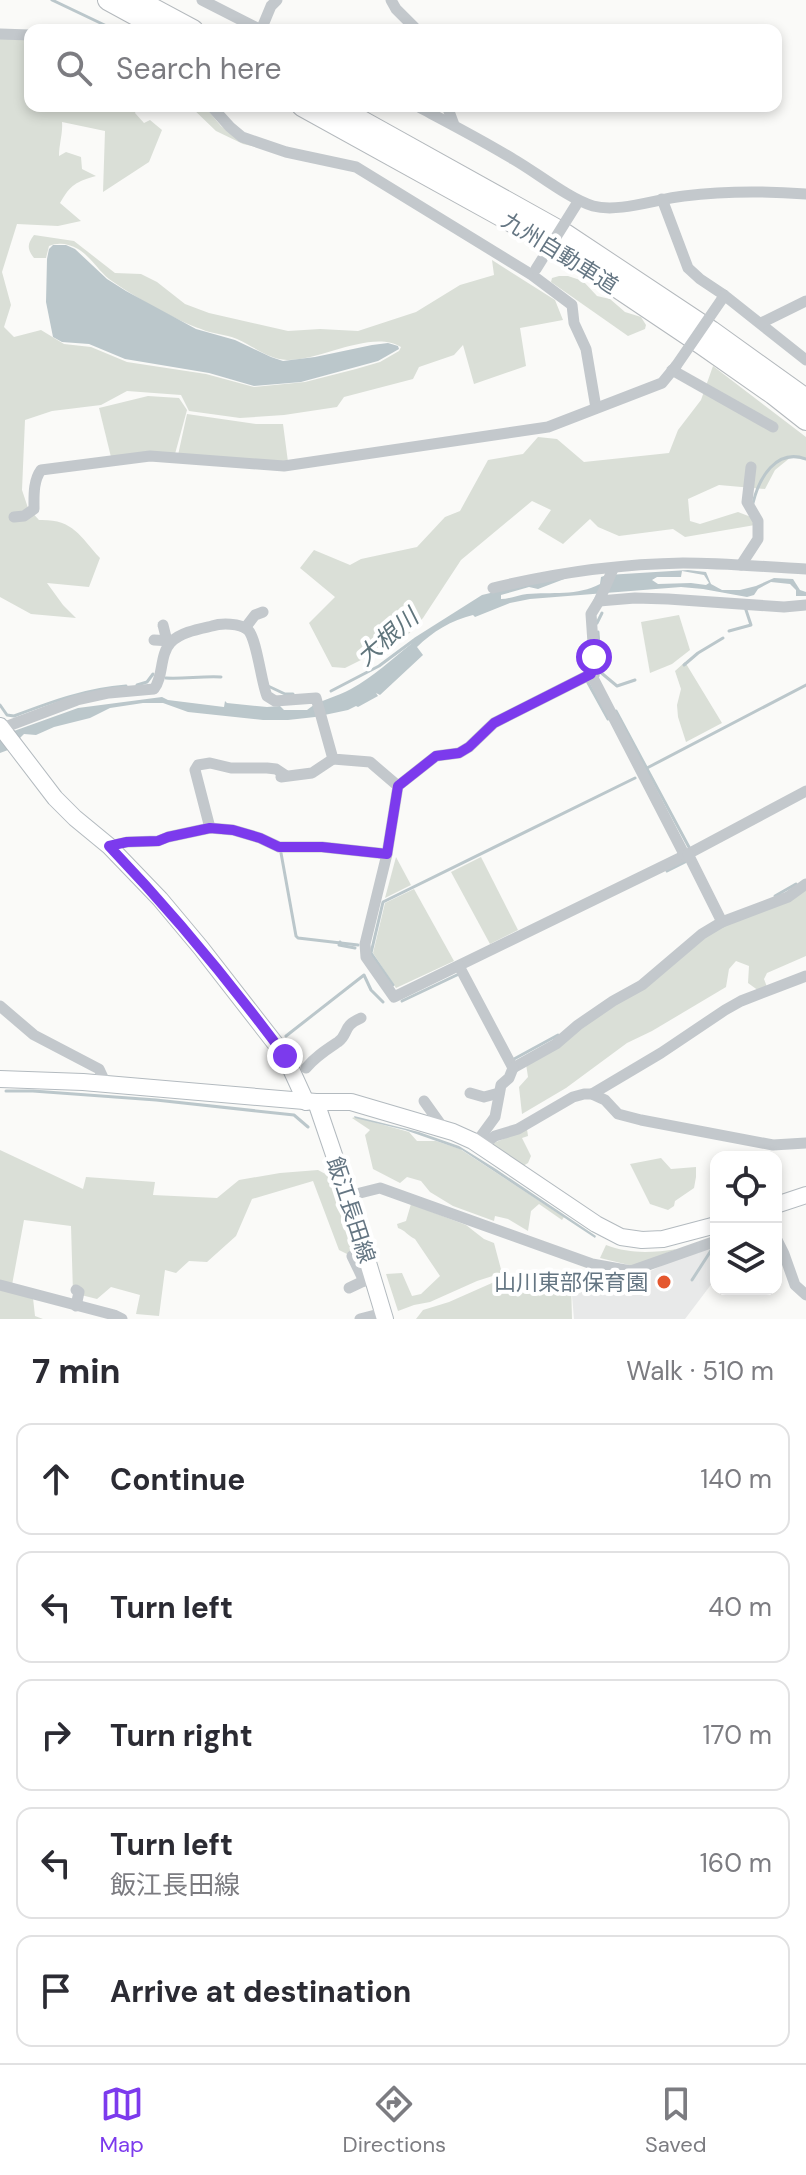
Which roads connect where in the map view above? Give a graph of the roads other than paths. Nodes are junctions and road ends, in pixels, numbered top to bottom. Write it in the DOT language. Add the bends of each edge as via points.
graph roads {
  1 [pos="108,0"];
  2 [pos="137,0"];
  3 [pos="202,0"];
  4 [pos="277,0"];
  5 [pos="391,0"];
  6 [pos="152,24"];
  7 [pos="182,24"];
  8 [pos="249,24"];
  9 [pos="264,24"];
  10 [pos="411,24"];
  11 [pos="0,34"];
  12 [pos="24,35"];
  13 [pos="216,112"];
  14 [pos="313,112"];
  15 [pos="346,112"];
  16 [pos="429,112"];
  17 [pos="449,112"];
  18 [pos="454,125"];
  19 [pos="806,194"];
  20 [pos="662,199"];
  21 [pos="578,202"];
  22 [pos="534,272"];
  23 [pos="723,297"];
  24 [pos="806,301"];
  25 [pos="761,323"];
  26 [pos="806,360"];
  27 [pos="674,368"];
  28 [pos="806,399"];
  29 [pos="596,408"];
  30 [pos="806,420"];
  31 [pos="773,427"];
  32 [pos="751,467"];
  33 [pos="14,517"];
  34 [pos="741,565"];
  35 [pos="613,569"];
  36 [pos="806,569"];
  37 [pos="493,588"];
  38 [pos="601,598"];
  39 [pos="806,605"];
  40 [pos="263,612"];
  41 [pos="163,625"];
  42 [pos="245,628"];
  43 [pos="154,640"];
  44 [pos="170,641"];
  45 [pos="591,674"];
  46 [pos="4,732"];
  47 [pos="333,759"];
  48 [pos="398,786"];
  49 [pos="806,791"];
  50 [pos="210,828"];
  51 [pos="109,846"];
  52 [pos="387,854"];
  53 [pos="687,855"];
  54 [pos="806,884"];
  55 [pos="722,922"];
  56 [pos="459,966"];
  57 [pos="806,976"];
  58 [pos="0,1006"];
  59 [pos="361,1018"];
  60 [pos="306,1068"];
  61 [pos="513,1068"];
  62 [pos="0,1079"];
  63 [pos="106,1084"];
  64 [pos="470,1093"];
  65 [pos="499,1093"];
  66 [pos="592,1094"];
  67 [pos="424,1101"];
  68 [pos="311,1102"];
  69 [pos="444,1129"];
  70 [pos="760,1143"];
  71 [pos="806,1143"];
  72 [pos="478,1145"];
  73 [pos="761,1151"];
  74 [pos="806,1195"];
  75 [pos="348,1196"];
  76 [pos="782,1203"];
  77 [pos="710,1227"];
  78 [pos="710,1243"];
  79 [pos="782,1250"];
  80 [pos="352,1256"];
  81 [pos="368,1279"];
  82 [pos="0,1285"];
  83 [pos="349,1288"];
  84 [pos="76,1290"];
  85 [pos="806,1295"];
  86 [pos="76,1306"];
  87 [pos="384,1316"];
  88 [pos="122,1319"];
  89 [pos="360,1319"];
  1 -- 6 [label="highway"];
  2 -- 7 [label="highway"];
  3 -- 8 [label="street"];
  4 -- 9 [label="street"];
  5 -- 10 [label="street"];
  11 -- 12 [label="street"];
  13 -- 22 [label="street" via="242,137 356,167"];
  14 -- 30 [label="highway, 九州自動車道" via="557,247"];
  15 -- 28 [label="highway, 九州自動車道" via="565,234"];
  16 -- 18 [label="street"];
  17 -- 18 [label="street"];
  18 -- 21 [label="street"];
  19 -- 20 [label="street" via="736,192"];
  20 -- 21 [label="street" via="607,207"];
  20 -- 23 [label="street" via="688,268"];
  21 -- 22 [label="street, bridge"];
  22 -- 29 [label="street" via="572,305"];
  23 -- 25 [label="street"];
  23 -- 27 [label="street, bridge"];
  24 -- 25 [label="street"];
  25 -- 26 [label="street"];
  27 -- 29 [label="street" via="662,383"];
  27 -- 31 [label="street"];
  29 -- 33 [label="street" via="548,427 284,466 150,456 41,470 34,509"];
  32 -- 34 [label="street" via="747,502 758,521 758,539"];
  34 -- 35 [label="street"];
  34 -- 36 [label="street"];
  35 -- 37 [label="street"];
  35 -- 38 [label="street"];
  38 -- 39 [label="street"];
  38 -- 45 [label="street" via="591,614"];
  40 -- 42 [label="street"];
  41 -- 44 [label="street"];
  42 -- 44 [label="street" via="218,624"];
  42 -- 47 [label="street" via="253,639 267,696 275,701 316,698"];
  43 -- 44 [label="street"];
  44 -- 46 [label="street" via="154,689 77,700"];
  45 -- 48 [label="street" via="494,723 459,753 436,756"];
  45 -- 53 [label="street"];
  46 -- 51 [label="street, 飯江長田線" via="55,798"];
  47 -- 48 [label="street" via="370,762"];
  47 -- 50 [label="street" via="312,773 283,776 276,769 198,765"];
  48 -- 52 [label="street"];
  49 -- 53 [label="street"];
  50 -- 51 [label="street"];
  50 -- 52 [label="street" via="233,830 279,847"];
  51 -- 68 [label="street, 飯江長田線" via="160,899 255,1016"];
  52 -- 56 [label="street" via="365,944 366,957 391,1000"];
  53 -- 55 [label="street"];
  53 -- 56 [label="street"];
  54 -- 55 [label="street" via="788,897"];
  55 -- 61 [label="street" via="642,985"];
  56 -- 61 [label="street"];
  57 -- 66 [label="street" via="741,1001"];
  58 -- 63 [label="street" via="34,1035 99,1069"];
  59 -- 60 [label="street"];
  61 -- 65 [label="street"];
  62 -- 63 [label="street"];
  63 -- 68 [label="street"];
  64 -- 65 [label="street"];
  65 -- 72 [label="street" via="495,1117"];
  66 -- 70 [label="street" via="618,1114"];
  66 -- 72 [label="street" via="573,1097"];
  67 -- 69 [label="street"];
  68 -- 69 [label="street" via="351,1102"];
  68 -- 75 [label="street, 飯江長田線"];
  69 -- 72 [label="street"];
  70 -- 71 [label="street"];
  70 -- 73 [label="street"];
  72 -- 77 [label="street" via="621,1237 663,1239"];
  74 -- 76 [label="street"];
  75 -- 78 [label="street" via="380,1188 592,1264 631,1271"];
  75 -- 81 [label="street, 飯江長田線"];
  79 -- 85 [label="street" via="795,1285"];
  80 -- 81 [label="street"];
  81 -- 83 [label="street"];
  81 -- 87 [label="street, 飯江長田線"];
  82 -- 86 [label="street"];
  84 -- 86 [label="street"];
  86 -- 88 [label="street"];
  87 -- 89 [label="street"];
}
